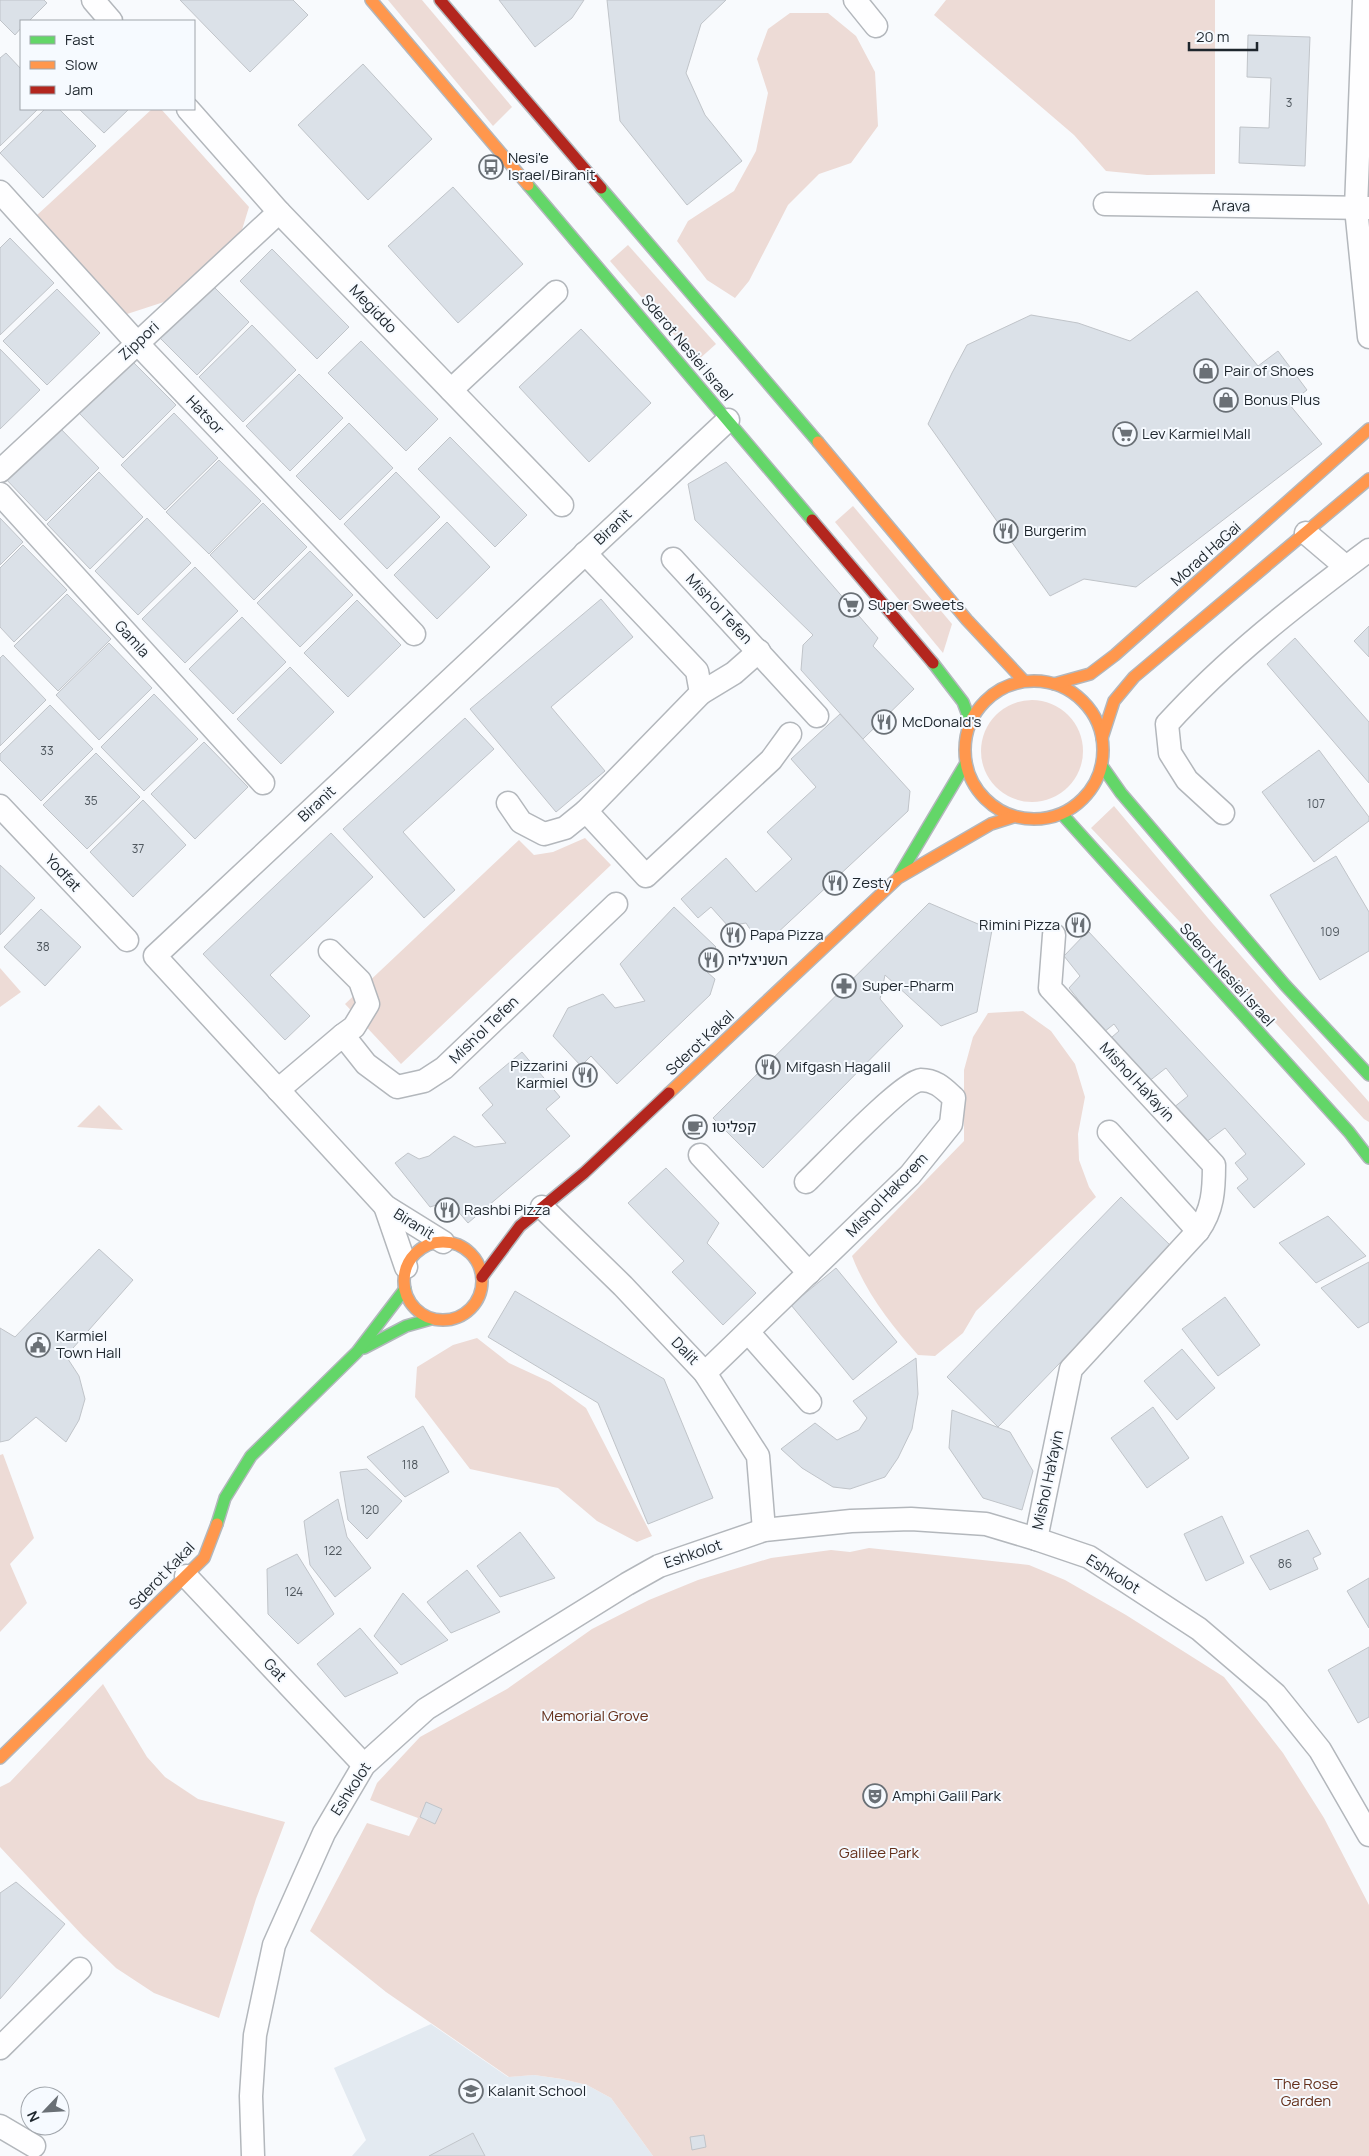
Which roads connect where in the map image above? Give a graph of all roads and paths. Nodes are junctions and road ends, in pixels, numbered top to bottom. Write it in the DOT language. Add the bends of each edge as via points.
graph roads {
  1 [pos="371,0"];
  2 [pos="440,0"];
  3 [pos="855,0"];
  4 [pos="1364,0"];
  5 [pos="876,26"];
  6 [pos="1366,57"];
  7 [pos="189,110"];
  8 [pos="0,192"];
  9 [pos="1105,204"];
  10 [pos="1363,208"];
  11 [pos="279,212"];
  12 [pos="556,292"];
  13 [pos="1368,324"];
  14 [pos="137,343"];
  15 [pos="451,390"];
  16 [pos="728,420"];
  17 [pos="1369,429"];
  18 [pos="0,470"];
  19 [pos="1369,479"];
  20 [pos="0,494"];
  21 [pos="562,505"];
  22 [pos="1306,533"];
  23 [pos="1369,550"];
  24 [pos="585,553"];
  25 [pos="673,559"];
  26 [pos="1346,567"];
  27 [pos="414,634"];
  28 [pos="759,651"];
  29 [pos="1024,681"];
  30 [pos="1054,684"];
  31 [pos="701,693"];
  32 [pos="817,716"];
  33 [pos="970,721"];
  34 [pos="790,734"];
  35 [pos="1102,738"];
  36 [pos="966,763"];
  37 [pos="1102,766"];
  38 [pos="263,783"];
  39 [pos="508,804"];
  40 [pos="0,806"];
  41 [pos="586,811"];
  42 [pos="1223,813"];
  43 [pos="1062,814"];
  44 [pos="1013,817"];
  45 [pos="898,878"];
  46 [pos="616,904"];
  47 [pos="1054,934"];
  48 [pos="127,940"];
  49 [pos="330,951"];
  50 [pos="343,1035"];
  51 [pos="1369,1075"];
  52 [pos="278,1090"];
  53 [pos="1108,1132"];
  54 [pos="700,1155"];
  55 [pos="1369,1158"];
  56 [pos="806,1182"];
  57 [pos="385,1206"];
  58 [pos="542,1207"];
  59 [pos="520,1226"];
  60 [pos="1198,1231"];
  61 [pos="502,1232"];
  62 [pos="475,1240"];
  63 [pos="449,1243"];
  64 [pos="406,1267"];
  65 [pos="809,1273"];
  66 [pos="482,1277"];
  67 [pos="405,1289"];
  68 [pos="430,1319"];
  69 [pos="748,1332"];
  70 [pos="357,1352"];
  71 [pos="705,1373"];
  72 [pos="810,1402"];
  73 [pos="764,1530"];
  74 [pos="1036,1539"];
  75 [pos="186,1576"];
  76 [pos="0,1758"];
  77 [pos="364,1765"];
  78 [pos="1369,1835"];
  79 [pos="80,1969"];
  80 [pos="0,2048"];
  81 [pos="0,2126"];
  82 [pos="34,2146"];
  83 [pos="253,2156"];
  1 -- 16 [label="main road, Sderot Nesiei Israel"];
  2 -- 29 [label="main road" via="967,620"];
  3 -- 5 [label="street"];
  4 -- 6 [label="street"];
  6 -- 10 [label="street"];
  7 -- 11 [label="street, Megiddo"];
  8 -- 14 [label="street, Hatsor"];
  9 -- 10 [label="street, Arava"];
  10 -- 13 [label="street"];
  11 -- 14 [label="street, Zippori"];
  11 -- 15 [label="street, Megiddo"];
  12 -- 15 [label="street"];
  14 -- 18 [label="street, Zippori"];
  14 -- 27 [label="street, Hatsor"];
  15 -- 21 [label="street, Megiddo"];
  16 -- 24 [label="street, Biranit"];
  16 -- 33 [label="main road, Sderot Nesiei Israel" via="943,675 963,702"];
  17 -- 30 [label="main road, Morad HaGai" via="1115,655 1090,674"];
  19 -- 22 [label="main road"];
  20 -- 38 [label="street, Gamla"];
  22 -- 26 [label="street"];
  22 -- 35 [label="main road" via="1134,677 1114,701"];
  23 -- 26 [label="street"];
  24 -- 31 [label="street" via="697,671"];
  24 -- 52 [label="street, Biranit" via="154,956"];
  25 -- 28 [label="street, Mish'ol Tefen"];
  26 -- 42 [label="street" via="1263,631 1191,697 1167,724 1170,752 1187,780"];
  28 -- 31 [label="street, Mish'ol Tefen" via="734,673"];
  28 -- 32 [label="street"];
  29 -- 30 [label="main road"];
  29 -- 33 [label="main road" via="992,694"];
  30 -- 35 [label="main road" via="1074,694 1090,710"];
  31 -- 41 [label="street, Mish'ol Tefen"];
  33 -- 36 [label="main road" via="965,742"];
  34 -- 41 [label="street" via="771,760 646,876"];
  35 -- 37 [label="main road"];
  36 -- 44 [label="main road" via="973,783 986,800"];
  36 -- 45 [label="main road"];
  37 -- 43 [label="main road" via="1087,795"];
  37 -- 51 [label="main road" via="1121,793 1285,985"];
  39 -- 41 [label="street, Mish'ol Tefen" via="521,822 544,834 565,828"];
  40 -- 48 [label="street, Yodfat"];
  43 -- 44 [label="main road" via="1030,820"];
  43 -- 55 [label="main road, Sderot Nesiei Israel"];
  44 -- 45 [label="main road" via="991,824"];
  45 -- 58 [label="main road, Sderot Kakal" via="584,1173"];
  46 -- 50 [label="street, Mish'ol Tefen" via="444,1068 424,1081 396,1087 366,1064"];
  47 -- 60 [label="street, Mishol HaYayin" via="1050,988 1214,1165 1212,1203"];
  49 -- 50 [label="street" via="360,981 368,1004 354,1027"];
  50 -- 52 [label="street"];
  52 -- 57 [label="street, Biranit"];
  53 -- 60 [label="street"];
  54 -- 65 [label="street"];
  56 -- 65 [label="street, Mishol Hakorem" via="900,1091 920,1080 936,1082 954,1098 951,1124 910,1175"];
  57 -- 63 [label="street, Biranit"];
  57 -- 64 [label="street, Biranit"];
  58 -- 59 [label="main road, Sderot Kakal"];
  58 -- 71 [label="street, Dalit"];
  59 -- 61 [label="main road"];
  59 -- 66 [label="main road"];
  60 -- 74 [label="street, Mishol HaYayin" via="1071,1369"];
  62 -- 63 [label="main road"];
  63 -- 64 [label="main road" via="427,1245"];
  63 -- 66 [label="main road" via="472,1255"];
  64 -- 67 [label="main road"];
  65 -- 69 [label="street, Mishol Hakorem"];
  66 -- 68 [label="main road" via="480,1296 465,1314 454,1320"];
  67 -- 68 [label="main road" via="411,1304"];
  67 -- 70 [label="main road"];
  68 -- 70 [label="main road" via="406,1326"];
  69 -- 71 [label="street, Mishol Hakorem"];
  69 -- 72 [label="street"];
  70 -- 75 [label="main road, Sderot Kakal" via="250,1456 225,1498 204,1558"];
  71 -- 73 [label="street, Dalit" via="758,1456"];
  73 -- 74 [label="street, Eshkolot" via="911,1519 986,1524"];
  73 -- 77 [label="street, Eshkolot" via="659,1566 627,1584 426,1709"];
  74 -- 78 [label="street, Eshkolot" via="1090,1557 1199,1629 1275,1694 1320,1750"];
  75 -- 76 [label="main road, Sderot Kakal"];
  75 -- 77 [label="street, Gat"];
  77 -- 83 [label="street, Eshkolot" via="324,1833 274,1945 255,2034 251,2096"];
  79 -- 80 [label="street"];
  81 -- 82 [label="street"];
}
